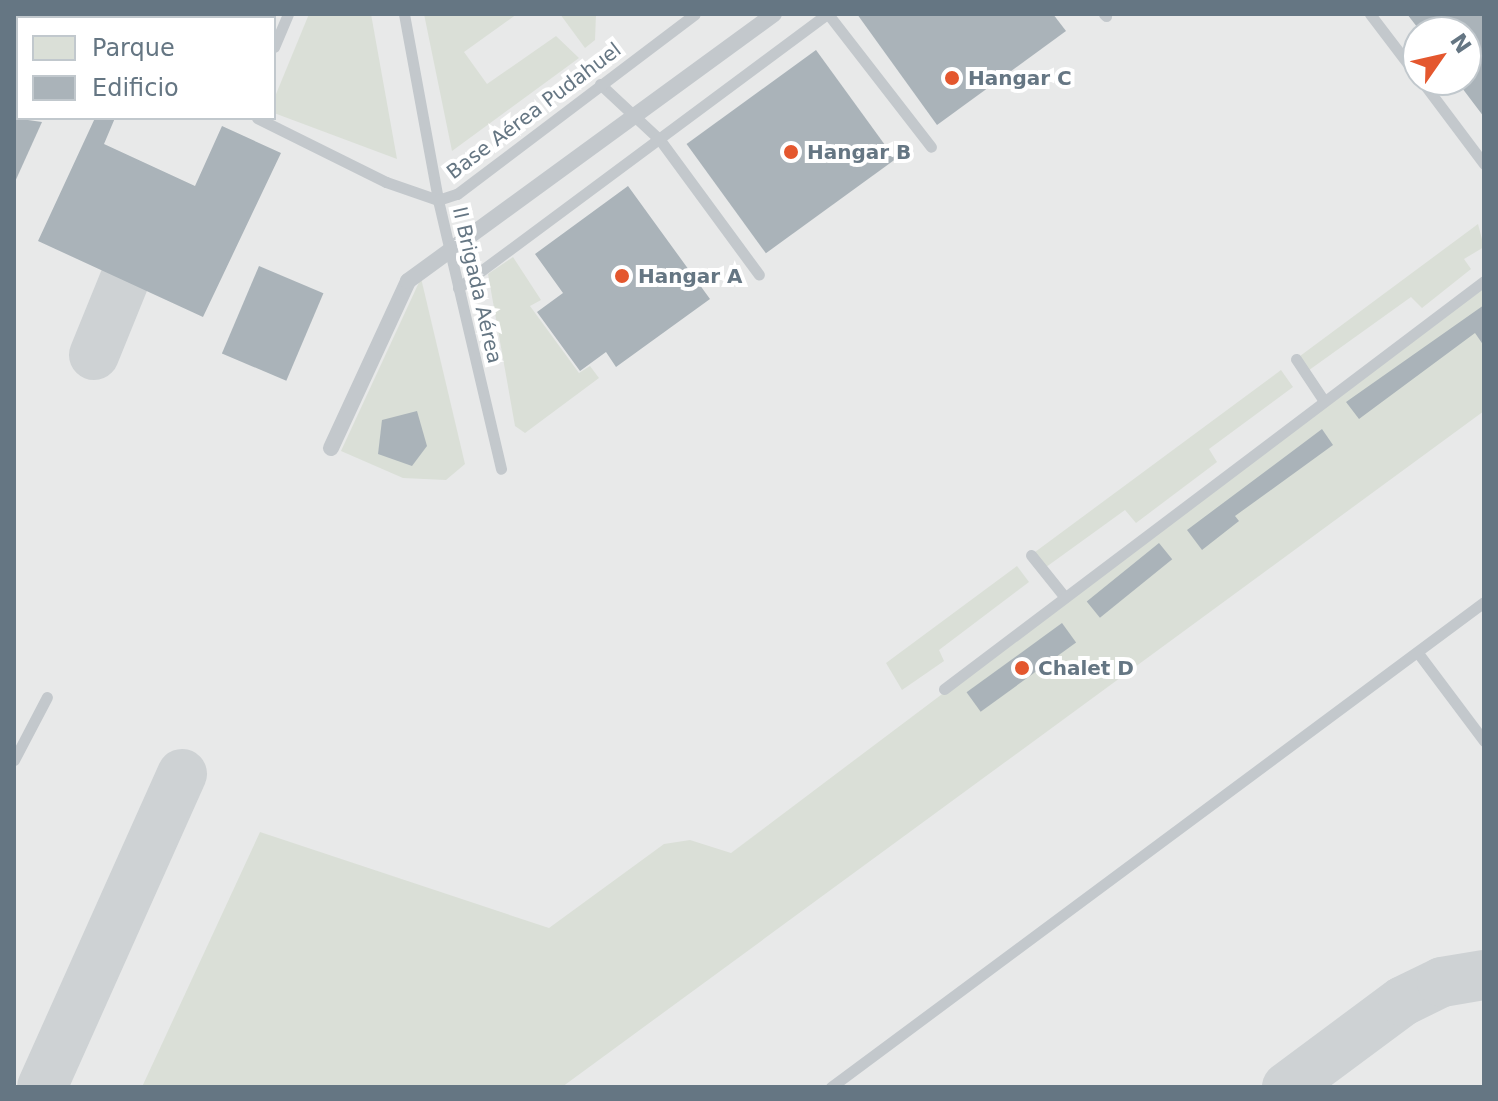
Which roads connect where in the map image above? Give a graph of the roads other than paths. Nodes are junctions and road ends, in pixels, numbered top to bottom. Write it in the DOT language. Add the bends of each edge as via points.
graph roads {
  1 [pos="288,14"];
  2 [pos="404,14"];
  3 [pos="695,14"];
  4 [pos="774,14"];
  5 [pos="828,14"];
  6 [pos="1370,14"];
  7 [pos="276,42"];
  8 [pos="1402,56"];
  9 [pos="600,84"];
  10 [pos="1433,96"];
  11 [pos="634,116"];
  12 [pos="261,120"];
  13 [pos="660,140"];
  14 [pos="931,147"];
  15 [pos="1484,164"];
  16 [pos="438,200"];
  17 [pos="450,250"];
  18 [pos="759,275"];
  19 [pos="1484,281"];
  20 [pos="458,288"];
  21 [pos="1296,359"];
  22 [pos="1324,401"];
  23 [pos="331,448"];
  24 [pos="501,469"];
  25 [pos="1031,555"];
  26 [pos="1063,595"];
  27 [pos="1484,602"];
  28 [pos="1418,653"];
  29 [pos="944,689"];
  30 [pos="47,697"];
  31 [pos="1484,741"];
  32 [pos="14,760"];
  33 [pos="831,1087"];
  1 -- 7 [label="lane"];
  2 -- 16 [label="lane, II Brigada Aérea"];
  3 -- 9 [label="lane, Base Aérea Pudahuel"];
  4 -- 11 [label="street"];
  5 -- 13 [label="lane"];
  5 -- 14 [label="lane"];
  6 -- 8 [label="lane"];
  9 -- 11 [label="lane"];
  9 -- 16 [label="lane, Base Aérea Pudahuel" via="457,194"];
  10 -- 15 [label="lane"];
  11 -- 13 [label="lane"];
  11 -- 17 [label="street"];
  12 -- 16 [label="lane, Base Aérea Pudahuel" via="386,182"];
  13 -- 18 [label="lane"];
  13 -- 20 [label="lane"];
  16 -- 17 [label="lane, II Brigada Aérea"];
  17 -- 20 [label="lane, II Brigada Aérea"];
  17 -- 23 [label="street" via="408,281"];
  19 -- 22 [label="lane"];
  20 -- 24 [label="lane, II Brigada Aérea"];
  21 -- 22 [label="lane"];
  22 -- 26 [label="lane"];
  25 -- 26 [label="lane"];
  26 -- 29 [label="lane"];
  27 -- 28 [label="lane"];
  28 -- 31 [label="lane"];
  28 -- 33 [label="lane"];
  30 -- 32 [label="lane"];
}
